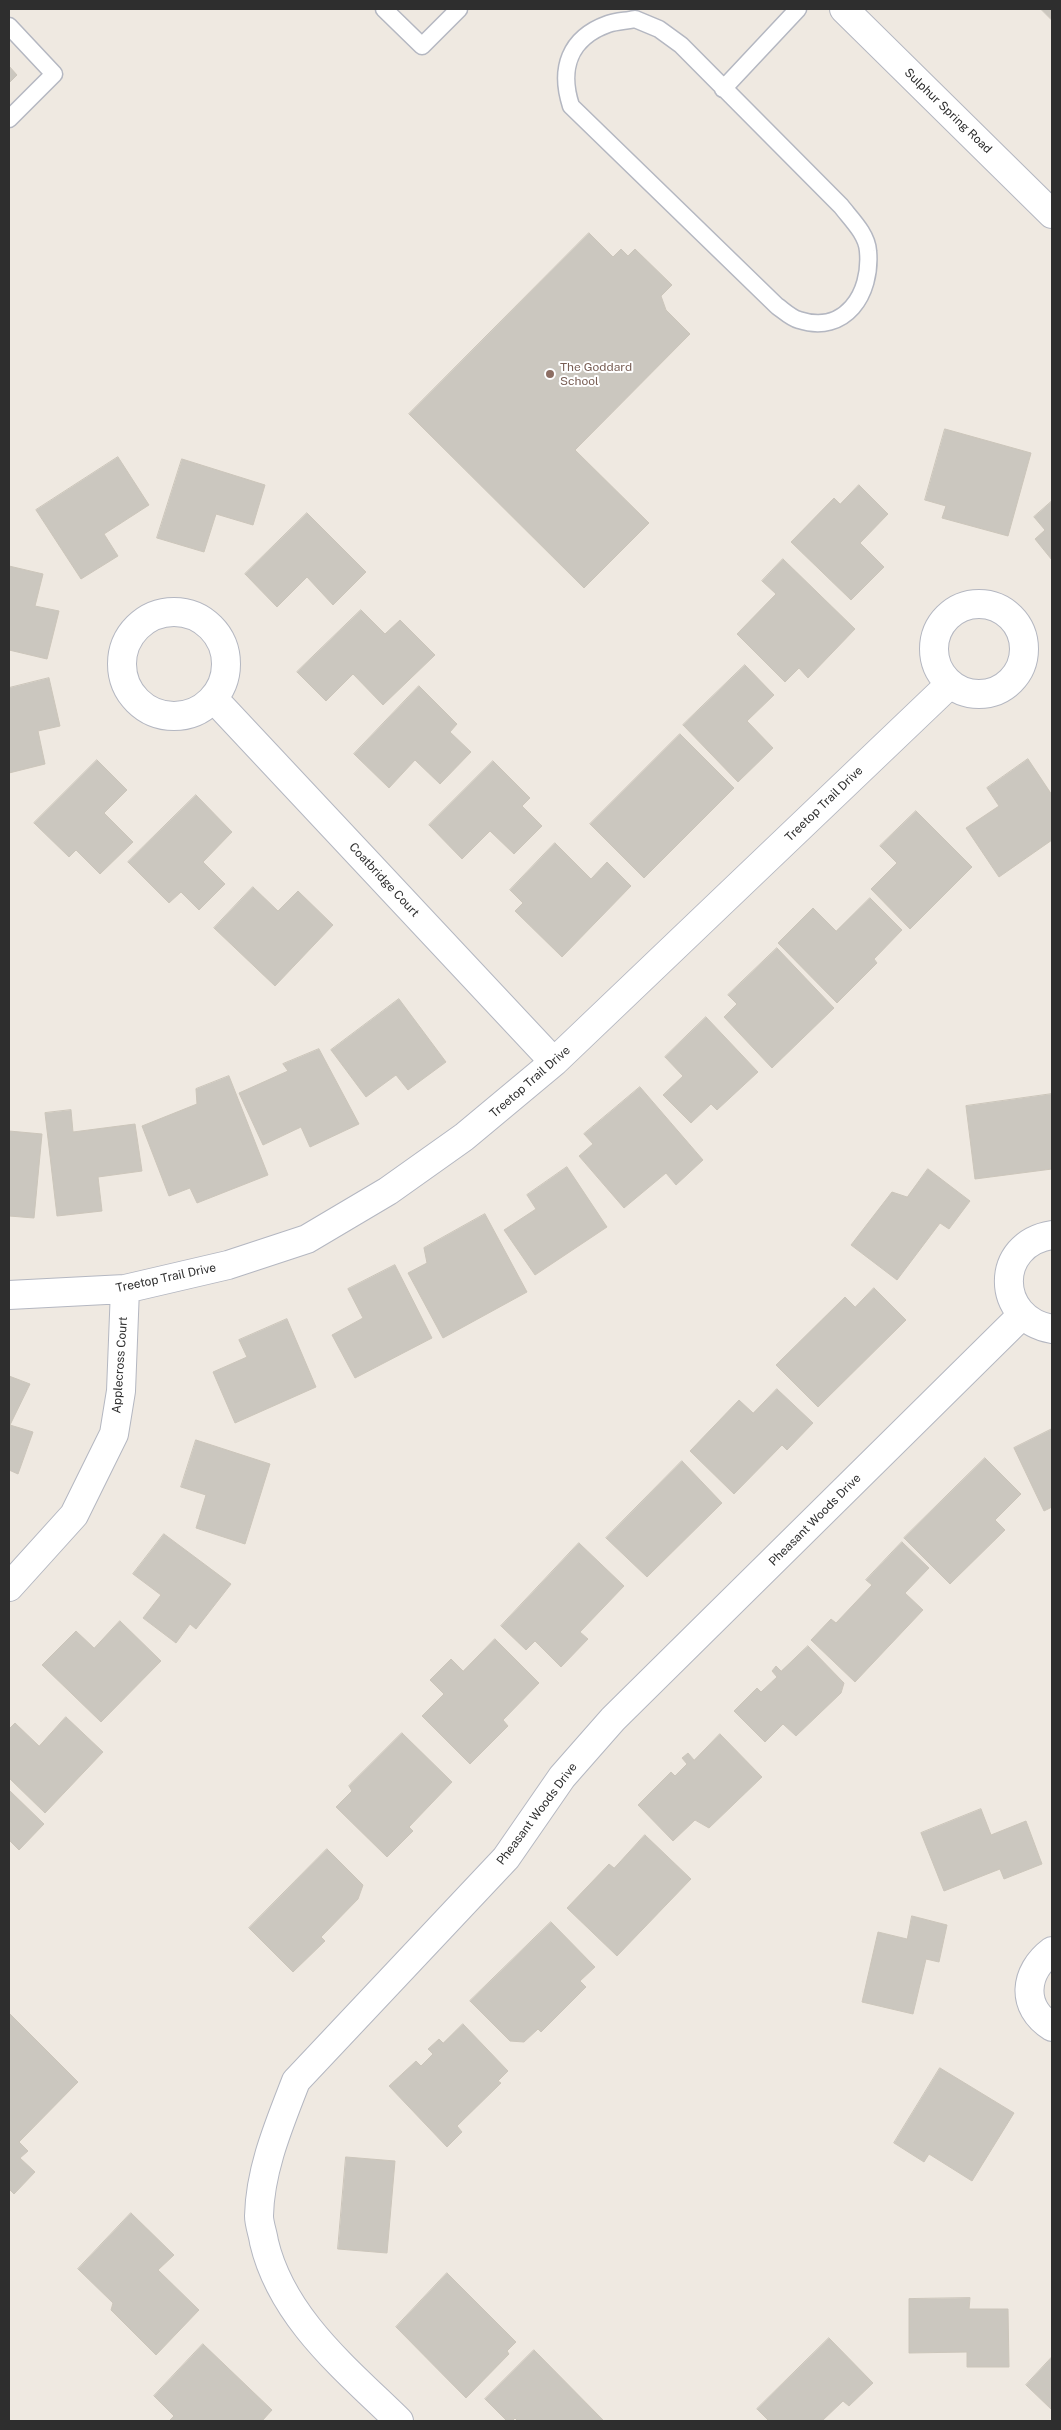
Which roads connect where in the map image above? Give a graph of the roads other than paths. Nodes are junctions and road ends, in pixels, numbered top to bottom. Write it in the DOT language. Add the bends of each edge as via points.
graph roads {
  1 [pos="384,9"];
  2 [pos="458,9"];
  3 [pos="798,9"];
  4 [pos="844,9"];
  5 [pos="9,26"];
  6 [pos="723,89"];
  7 [pos="9,119"];
  8 [pos="1052,214"];
  9 [pos="950,684"];
  10 [pos="214,699"];
  11 [pos="554,1062"];
  12 [pos="1052,1235"];
  13 [pos="124,1289"];
  14 [pos="9,1295"];
  15 [pos="1022,1315"];
  16 [pos="1052,1329"];
  17 [pos="9,1588"];
  18 [pos="1052,1951"];
  19 [pos="1052,2027"];
  20 [pos="399,2421"];
  1 -- 2 [label="lane" via="422,46"];
  3 -- 6 [label="lane"];
  4 -- 8 [label="street, Sulphur Spring Road"];
  5 -- 7 [label="lane" via="54,74"];
  6 -- 6 [label="lane" via="681,45 659,29 635,19 607,24 581,39 566,64 565,89 571,106 776,306 798,320 824,324 843,316 858,301 867,281 868,250 860,230 841,206"];
  9 -- 11 [label="street, Treetop Trail Drive"];
  10 -- 11 [label="street, Coatbridge Court"];
  11 -- 13 [label="street, Treetop Trail Drive" via="464,1137 388,1191 307,1239 228,1265"];
  12 -- 15 [label="street" via="1032,1241 1019,1252 1011,1266 1010,1291"];
  13 -- 14 [label="street, Treetop Trail Drive"];
  13 -- 17 [label="street, Applecross Court" via="121,1391 114,1434 74,1515"];
  15 -- 16 [label="street" via="1035,1325"];
  15 -- 20 [label="street, Pheasant Woods Drive" via="613,1719 562,1777 506,1858 296,2081 262,2179 259,2218 267,2255 283,2290 311,2335"];
  18 -- 19 [label="street" via="1041,1959 1029,1983 1035,2012"];
}
